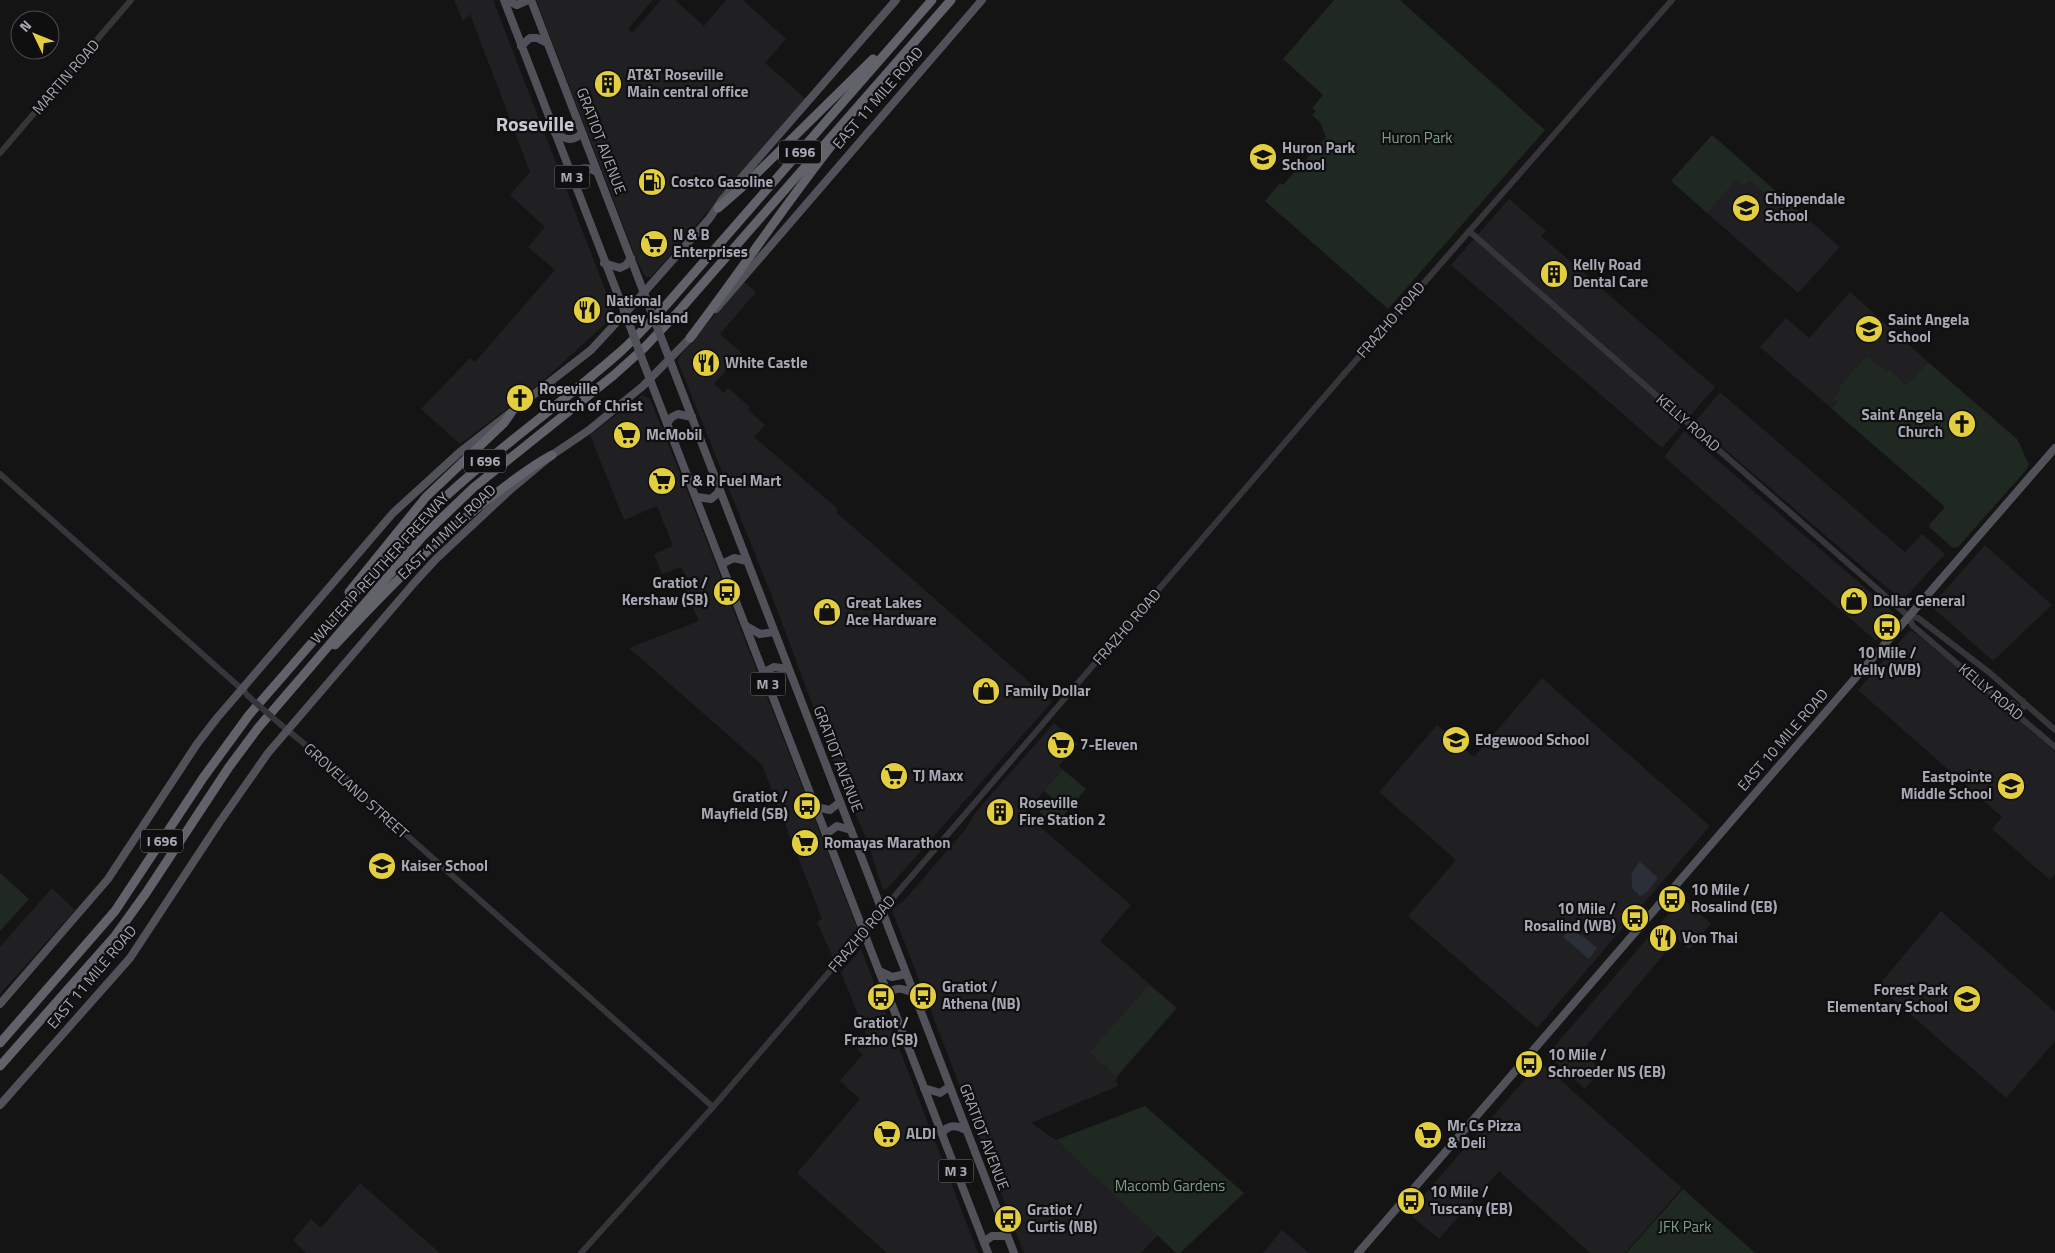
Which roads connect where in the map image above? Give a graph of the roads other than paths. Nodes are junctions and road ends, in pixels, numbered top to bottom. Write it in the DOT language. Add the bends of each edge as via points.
graph roads {
  1 [pos="131,0"];
  2 [pos="504,0"];
  3 [pos="529,0"];
  4 [pos="896,0"];
  5 [pos="928,0"];
  6 [pos="932,0"];
  7 [pos="951,0"];
  8 [pos="982,0"];
  9 [pos="1672,0"];
  10 [pos="547,43"];
  11 [pos="522,46"];
  12 [pos="875,87"];
  13 [pos="555,133"];
  14 [pos="582,133"];
  15 [pos="0,154"];
  16 [pos="598,173"];
  17 [pos="572,177"];
  18 [pos="718,208"];
  19 [pos="1469,231"];
  20 [pos="631,258"];
  21 [pos="604,263"];
  22 [pos="644,293"];
  23 [pos="625,315"];
  24 [pos="690,338"];
  25 [pos="670,359"];
  26 [pos="650,379"];
  27 [pos="511,413"];
  28 [pos="692,417"];
  29 [pos="668,423"];
  30 [pos="2055,448"];
  31 [pos="552,455"];
  32 [pos="0,474"];
  33 [pos="720,491"];
  34 [pos="696,497"];
  35 [pos="747,561"];
  36 [pos="722,564"];
  37 [pos="1907,615"];
  38 [pos="746,626"];
  39 [pos="774,632"];
  40 [pos="319,635"];
  41 [pos="1953,660"];
  42 [pos="788,669"];
  43 [pos="764,672"];
  44 [pos="1990,673"];
  45 [pos="240,688"];
  46 [pos="1996,695"];
  47 [pos="2023,702"];
  48 [pos="278,704"];
  49 [pos="287,730"];
  50 [pos="2055,730"];
  51 [pos="2055,747"];
  52 [pos="840,802"];
  53 [pos="816,807"];
  54 [pos="851,830"];
  55 [pos="826,834"];
  56 [pos="881,910"];
  57 [pos="864,931"];
  58 [pos="879,971"];
  59 [pos="906,974"];
  60 [pos="913,993"];
  61 [pos="888,995"];
  62 [pos="0,1004"];
  63 [pos="0,1042"];
  64 [pos="0,1066"];
  65 [pos="949,1087"];
  66 [pos="924,1088"];
  67 [pos="0,1105"];
  68 [pos="713,1107"];
  69 [pos="966,1130"];
  70 [pos="942,1133"];
  71 [pos="1007,1236"];
  72 [pos="984,1242"];
  73 [pos="581,1253"];
  74 [pos="988,1253"];
  75 [pos="1014,1253"];
  76 [pos="1358,1253"];
  1 -- 15 [label="street, MARTIN ROAD"];
  2 -- 3 [label="main road" via="518,5"];
  2 -- 11 [label="main road, M 3"];
  3 -- 10 [label="main road, GRATIOT AVENUE / M 3"];
  4 -- 18 [label="main road"];
  5 -- 18 [label="highway" via="787,145"];
  6 -- 40 [label="highway, WALTER P REUTHER FREEWAY / I 696" via="627,346 440,500"];
  7 -- 12 [label="highway, WALTER P REUTHER FREEWAY / I 696"];
  8 -- 24 [label="main road, EAST 11 MILE ROAD"];
  9 -- 19 [label="street, FRAZHO ROAD"];
  10 -- 11 [label="main road" via="530,38"];
  10 -- 14 [label="main road, GRATIOT AVENUE / M 3"];
  11 -- 13 [label="main road, M 3"];
  12 -- 24 [label="highway"];
  12 -- 48 [label="highway, WALTER P REUTHER FREEWAY / I 696" via="666,325 614,375 447,511"];
  13 -- 14 [label="main road" via="569,140"];
  13 -- 17 [label="main road, M 3"];
  14 -- 16 [label="main road, GRATIOT AVENUE / M 3"];
  16 -- 17 [label="main road" via="583,168"];
  16 -- 20 [label="main road, GRATIOT AVENUE / M 3"];
  17 -- 21 [label="main road, M 3"];
  18 -- 22 [label="main road"];
  19 -- 37 [label="street, KELLY ROAD"];
  19 -- 56 [label="street, FRAZHO ROAD"];
  20 -- 21 [label="main road" via="620,268"];
  20 -- 22 [label="main road, GRATIOT AVENUE / M 3"];
  21 -- 23 [label="main road, M 3"];
  22 -- 23 [label="main road"];
  22 -- 25 [label="main road, M 3, bridge"];
  23 -- 26 [label="main road, M 3, bridge"];
  23 -- 27 [label="main road" via="574,365"];
  24 -- 25 [label="main road, EAST 11 MILE ROAD"];
  25 -- 26 [label="main road, EAST 11 MILE ROAD"];
  25 -- 28 [label="main road, GRATIOT AVENUE / M 3"];
  26 -- 29 [label="main road, M 3"];
  26 -- 31 [label="main road, EAST 11 MILE ROAD"];
  27 -- 40 [label="highway" via="426,497 348,592"];
  27 -- 45 [label="main road" via="439,470 393,513"];
  28 -- 29 [label="main road" via="678,414"];
  28 -- 33 [label="main road, GRATIOT AVENUE / M 3"];
  29 -- 34 [label="main road, M 3"];
  30 -- 37 [label="main road, EAST 10 MILE ROAD"];
  31 -- 48 [label="highway" via="523,473 444,535 336,644 294,693"];
  31 -- 49 [label="main road, EAST 11 MILE ROAD" via="436,560"];
  32 -- 45 [label="street, GROVELAND STREET"];
  33 -- 34 [label="main road" via="710,499"];
  33 -- 35 [label="main road, GRATIOT AVENUE / M 3"];
  34 -- 36 [label="main road, M 3"];
  35 -- 36 [label="main road" via="734,558"];
  35 -- 39 [label="main road, GRATIOT AVENUE / M 3"];
  36 -- 38 [label="main road, M 3"];
  37 -- 41 [label="street, KELLY ROAD" via="1913,626"];
  37 -- 44 [label="street, KELLY ROAD" via="1918,618"];
  37 -- 76 [label="main road, EAST 10 MILE ROAD"];
  38 -- 39 [label="main road" via="760,634"];
  38 -- 43 [label="main road, M 3"];
  39 -- 42 [label="main road, GRATIOT AVENUE / M 3"];
  40 -- 63 [label="highway, WALTER P REUTHER FREEWAY / I 696" via="230,740 115,911"];
  41 -- 44 [label="street" via="1959,654 1977,668"];
  41 -- 46 [label="street, KELLY ROAD"];
  42 -- 43 [label="main road" via="774,667"];
  42 -- 52 [label="main road, GRATIOT AVENUE / M 3"];
  43 -- 53 [label="main road, M 3"];
  44 -- 47 [label="street, KELLY ROAD"];
  45 -- 49 [label="street, GROVELAND STREET, bridge"];
  45 -- 62 [label="main road" via="197,744 108,879"];
  46 -- 47 [label="street" via="2002,695 2019,709"];
  46 -- 51 [label="street, KELLY ROAD"];
  47 -- 50 [label="street, KELLY ROAD"];
  48 -- 64 [label="highway, WALTER P REUTHER FREEWAY / I 696" via="229,767 115,936"];
  49 -- 67 [label="main road, EAST 11 MILE ROAD" via="252,775 130,958"];
  49 -- 68 [label="street, GROVELAND STREET" via="345,777"];
  52 -- 53 [label="main road" via="830,810"];
  52 -- 54 [label="main road, GRATIOT AVENUE / M 3"];
  53 -- 55 [label="main road, M 3"];
  54 -- 55 [label="main road" via="837,826"];
  54 -- 56 [label="main road, GRATIOT AVENUE / M 3"];
  55 -- 57 [label="main road, M 3"];
  56 -- 57 [label="street, FRAZHO ROAD"];
  56 -- 59 [label="main road, GRATIOT AVENUE / M 3"];
  57 -- 58 [label="main road, M 3"];
  57 -- 68 [label="street, FRAZHO ROAD"];
  58 -- 59 [label="main road" via="892,977"];
  58 -- 61 [label="main road, M 3"];
  59 -- 60 [label="main road, GRATIOT AVENUE / M 3"];
  60 -- 61 [label="main road" via="897,988"];
  60 -- 65 [label="main road, GRATIOT AVENUE / M 3"];
  61 -- 66 [label="main road, M 3"];
  65 -- 66 [label="main road" via="940,1093"];
  65 -- 69 [label="main road, GRATIOT AVENUE / M 3"];
  66 -- 70 [label="main road, M 3"];
  68 -- 73 [label="street, FRAZHO ROAD"];
  69 -- 70 [label="main road" via="952,1126"];
  69 -- 71 [label="main road, GRATIOT AVENUE / M 3"];
  70 -- 72 [label="main road, M 3"];
  71 -- 72 [label="main road" via="992,1236"];
  71 -- 75 [label="main road, GRATIOT AVENUE / M 3"];
  72 -- 74 [label="main road, M 3"];
}
